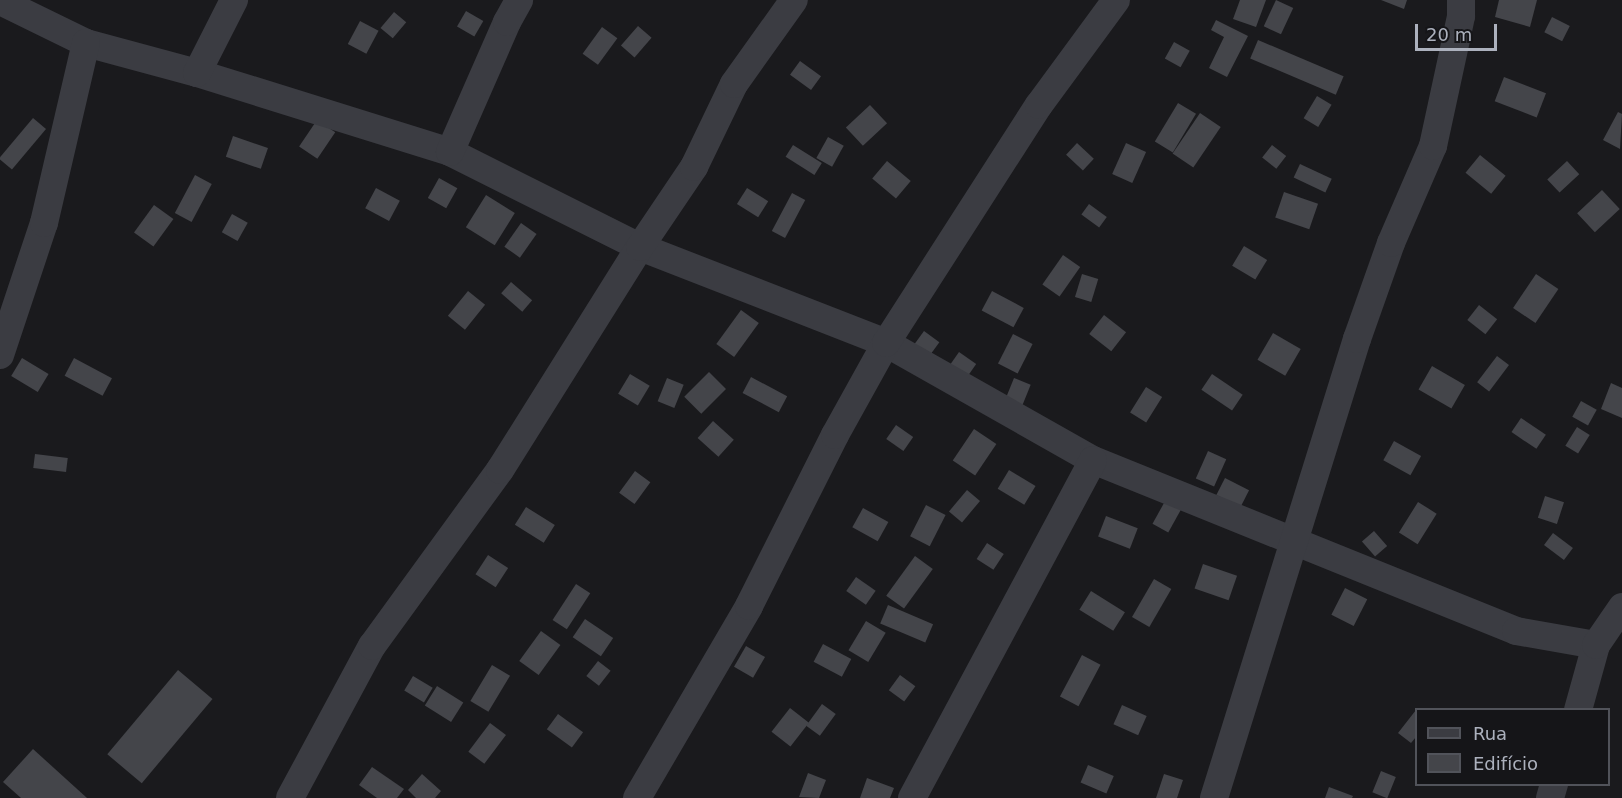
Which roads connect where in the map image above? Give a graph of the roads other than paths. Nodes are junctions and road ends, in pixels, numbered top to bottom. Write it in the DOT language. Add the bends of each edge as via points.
graph roads {
  1 [pos="234,0"];
  2 [pos="519,0"];
  3 [pos="794,0"];
  4 [pos="1116,0"];
  5 [pos="1461,0"];
  6 [pos="3,1"];
  7 [pos="86,43"];
  8 [pos="197,73"];
  9 [pos="450,152"];
  10 [pos="640,247"];
  11 [pos="886,343"];
  12 [pos="0,354"];
  13 [pos="1093,460"];
  14 [pos="1292,540"];
  15 [pos="1622,607"];
  16 [pos="1596,645"];
  17 [pos="1579,708"];
  18 [pos="290,798"];
  19 [pos="637,798"];
  20 [pos="912,798"];
  21 [pos="1214,798"];
  1 -- 8 [label="street"];
  2 -- 9 [label="street"];
  3 -- 10 [label="street" via="734,84 694,167"];
  4 -- 11 [label="street" via="1039,105"];
  5 -- 14 [label="street" via="1461,16 1433,146 1364,318"];
  6 -- 7 [label="street"];
  7 -- 8 [label="street"];
  7 -- 12 [label="street" via="44,223"];
  8 -- 9 [label="street"];
  9 -- 10 [label="street"];
  10 -- 11 [label="street"];
  10 -- 18 [label="street" via="500,470 372,646"];
  11 -- 13 [label="street"];
  11 -- 19 [label="street" via="749,606"];
  13 -- 14 [label="street"];
  13 -- 20 [label="street"];
  14 -- 16 [label="street" via="1516,631"];
  14 -- 21 [label="street"];
  15 -- 16 [label="street"];
  16 -- 17 [label="street"];
}
